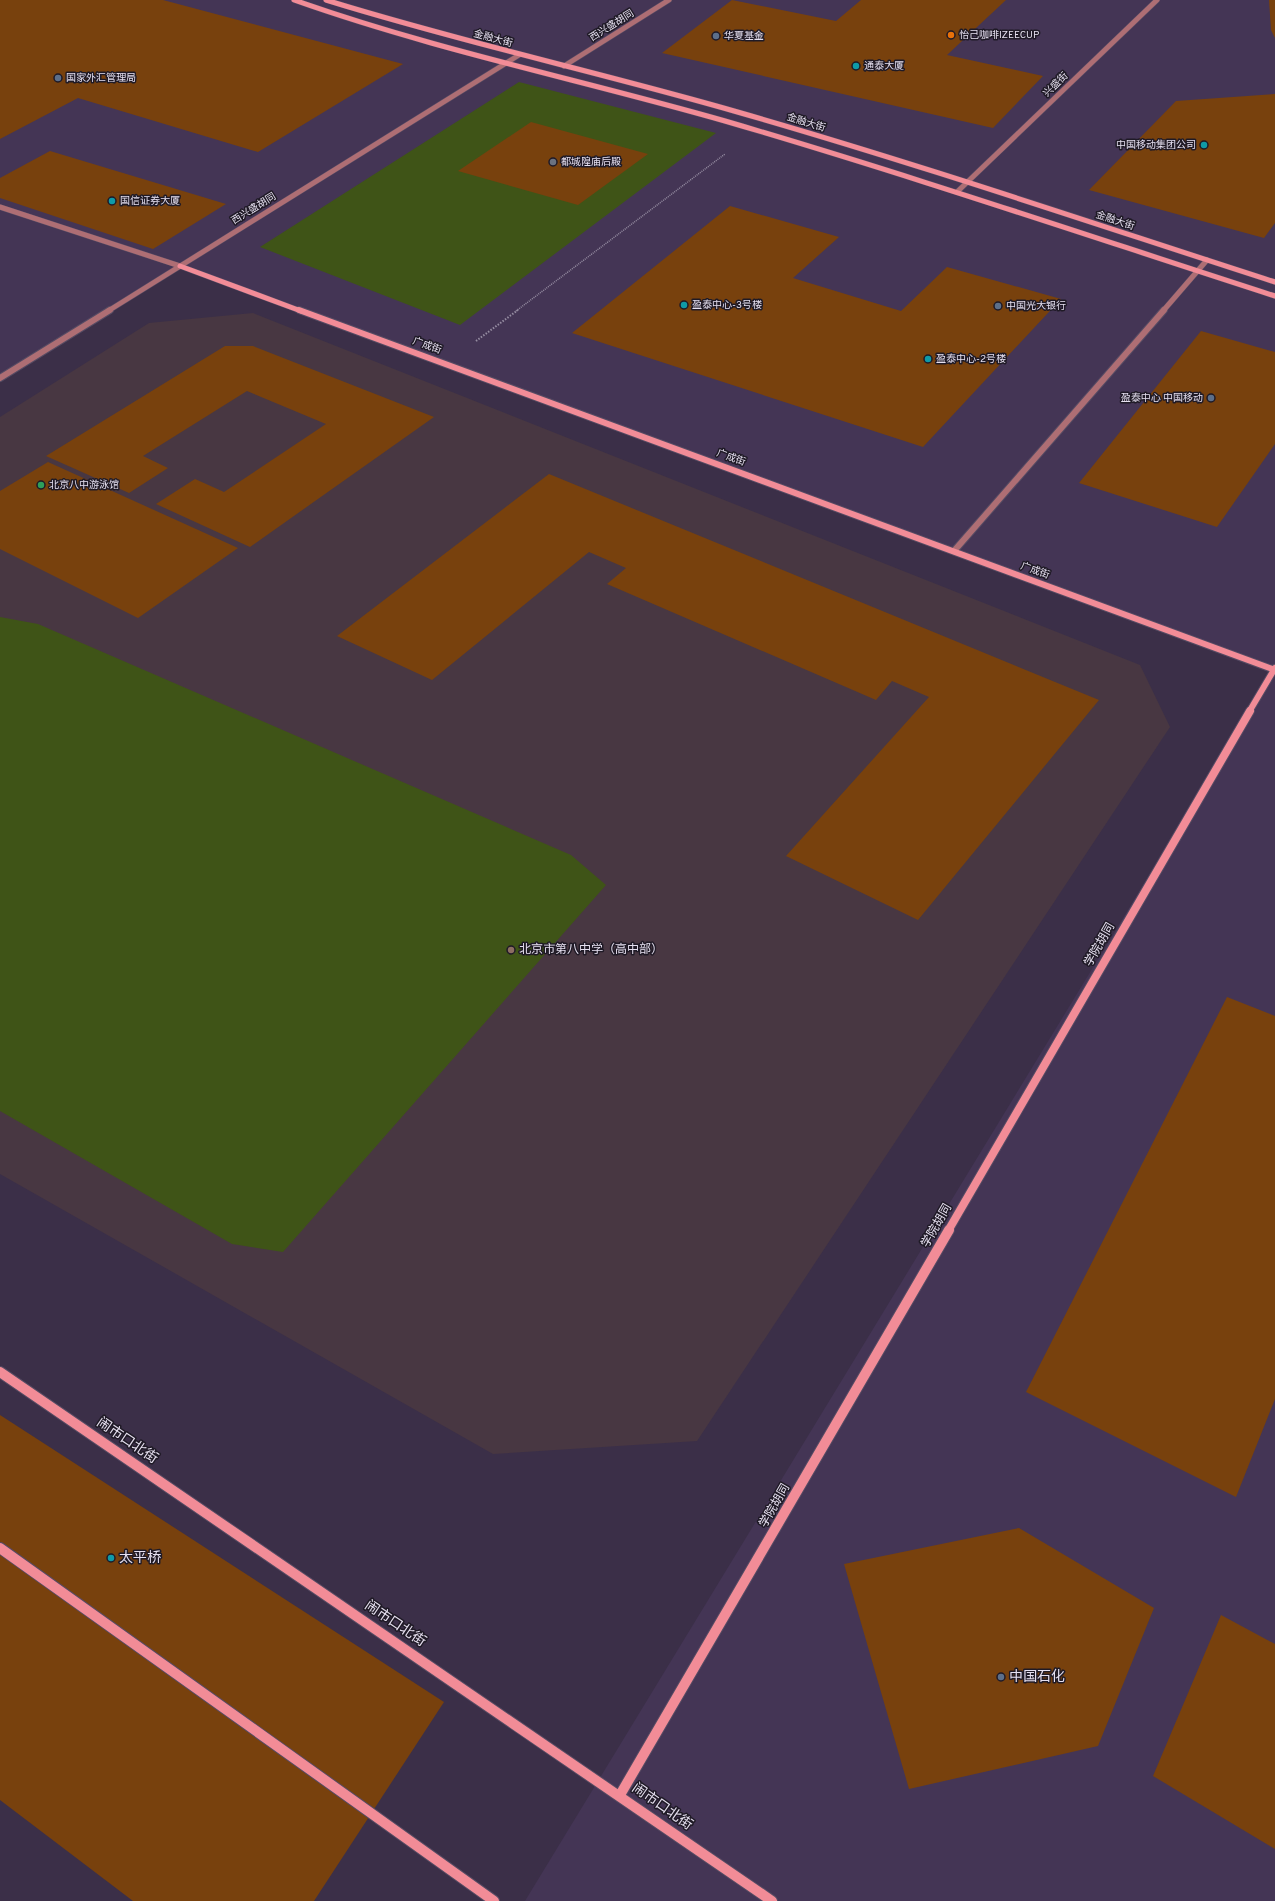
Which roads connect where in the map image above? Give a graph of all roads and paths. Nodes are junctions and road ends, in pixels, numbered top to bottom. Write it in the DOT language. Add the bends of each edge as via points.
graph roads {
  1 [pos="294,0"];
  2 [pos="326,0"];
  3 [pos="669,0"];
  4 [pos="1157,0"];
  5 [pos="519,55"];
  6 [pos="506,63"];
  7 [pos="564,66"];
  8 [pos="755,131"];
  9 [pos="968,182"];
  10 [pos="957,192"];
  11 [pos="0,207"];
  12 [pos="1207,260"];
  13 [pos="180,266"];
  14 [pos="1197,271"];
  15 [pos="1275,282"];
  16 [pos="1275,296"];
  17 [pos="445,364"];
  18 [pos="0,378"];
  19 [pos="954,551"];
  20 [pos="1275,669"];
  21 [pos="0,1372"];
  22 [pos="0,1548"];
  23 [pos="620,1795"];
  24 [pos="494,1901"];
  25 [pos="772,1901"];
  1 -- 6 [label="main road" via="378,29"];
  2 -- 5 [label="main road, 金融大街" via="395,23"];
  3 -- 7 [label="street, 西兴盛胡同"];
  4 -- 9 [label="street, 兴盛街"];
  5 -- 6 [label="street, 西兴盛胡同"];
  5 -- 7 [label="main road, 金融大街"];
  6 -- 8 [label="main road"];
  6 -- 13 [label="street, 西兴盛胡同"];
  7 -- 9 [label="main road, 金融大街" via="734,111"];
  8 -- 10 [label="main road"];
  8 -- 17 [label="path"];
  9 -- 10 [label="street, 兴盛街"];
  9 -- 12 [label="main road, 金融大街"];
  10 -- 14 [label="main road"];
  11 -- 13 [label="street"];
  12 -- 14 [label="street"];
  12 -- 15 [label="main road, 金融大街"];
  13 -- 17 [label="main road, 广成街"];
  13 -- 18 [label="street, 西兴盛胡同"];
  14 -- 16 [label="main road"];
  14 -- 19 [label="street"];
  17 -- 19 [label="main road, 广成街"];
  19 -- 20 [label="main road, 广成街"];
  20 -- 23 [label="main road, 学院胡同"];
  21 -- 23 [label="main road, 闹市口北街"];
  22 -- 24 [label="main road"];
  23 -- 25 [label="main road, 闹市口北街"];
}
